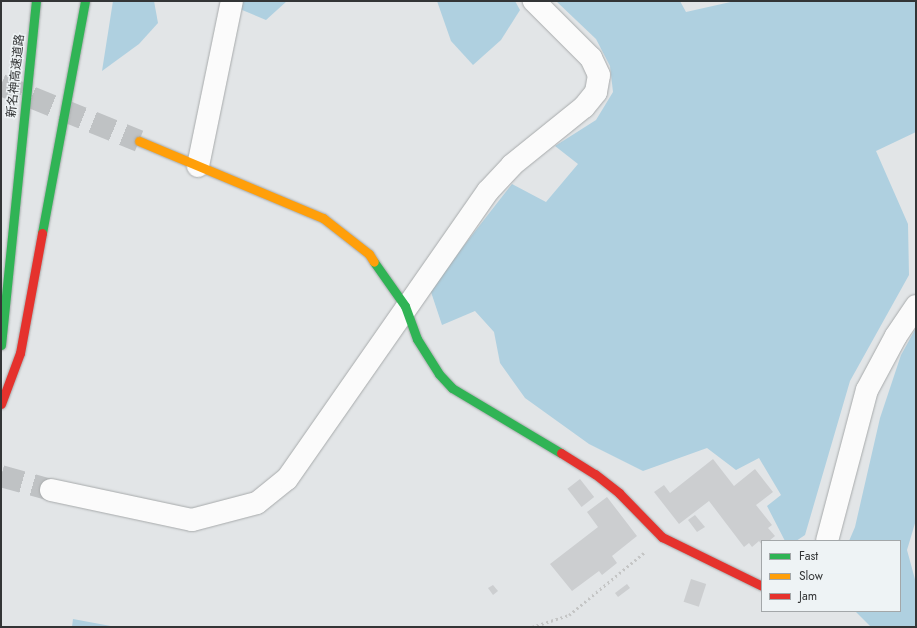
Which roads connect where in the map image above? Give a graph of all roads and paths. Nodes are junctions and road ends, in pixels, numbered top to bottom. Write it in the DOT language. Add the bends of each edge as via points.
graph roads {
  1 [pos="36,1"];
  2 [pos="85,1"];
  3 [pos="232,1"];
  4 [pos="534,1"];
  5 [pos="139,142"];
  6 [pos="198,166"];
  7 [pos="405,306"];
  8 [pos="916,306"];
  9 [pos="1,345"];
  10 [pos="1,404"];
  11 [pos="51,490"];
  12 [pos="662,537"];
  13 [pos="827,540"];
  14 [pos="761,586"];
  15 [pos="532,627"];
  1 -- 9 [label="main road, 新名神高速道路"];
  2 -- 10 [label="main road" via="20,352"];
  3 -- 6 [label="street"];
  4 -- 7 [label="street" via="591,58 599,75 596,92 584,107 512,165 488,191"];
  5 -- 6 [label="main road"];
  6 -- 7 [label="main road" via="323,218 369,254"];
  7 -- 11 [label="street" via="287,479 257,503 192,520"];
  7 -- 12 [label="main road" via="418,338 439,374 452,388 595,474 619,493"];
  8 -- 13 [label="street" via="867,390"];
  12 -- 14 [label="main road"];
  12 -- 15 [label="path" via="569,615"];
}
